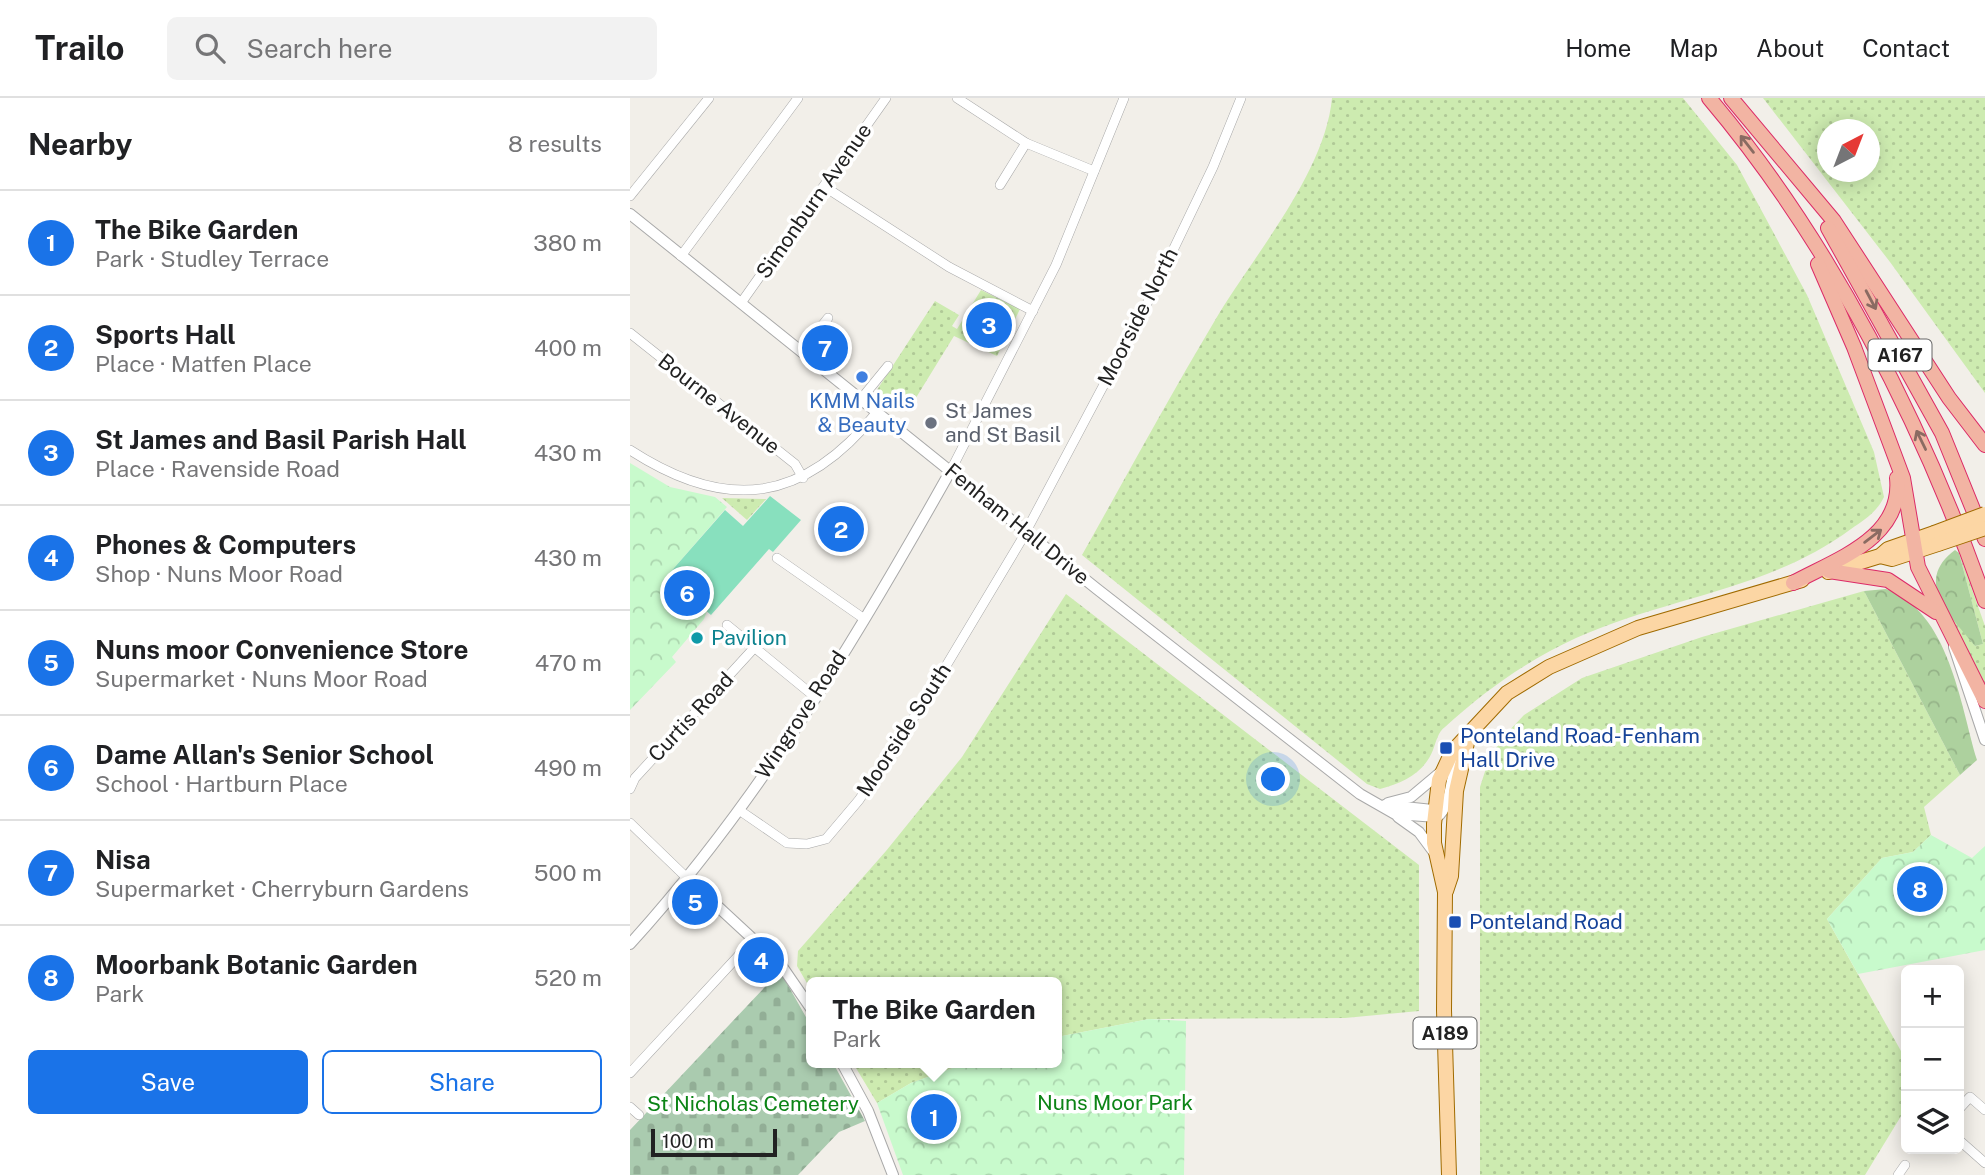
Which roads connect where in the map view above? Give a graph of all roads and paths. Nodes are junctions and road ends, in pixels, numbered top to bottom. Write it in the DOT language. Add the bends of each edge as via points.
graph roads {
  1 [pos="709,98"];
  2 [pos="797,98"];
  3 [pos="886,98"];
  4 [pos="957,98"];
  5 [pos="1124,98"];
  6 [pos="1241,98"];
  7 [pos="1709,98"];
  8 [pos="1731,98"];
  9 [pos="1026,143"];
  10 [pos="1094,171"];
  11 [pos="1798,178"];
  12 [pos="1000,185"];
  13 [pos="825,187"];
  14 [pos="1783,192"];
  15 [pos="630,196"];
  16 [pos="630,214"];
  17 [pos="681,256"];
  18 [pos="741,303"];
  19 [pos="1032,311"];
  20 [pos="828,318"];
  21 [pos="630,333"];
  22 [pos="801,352"];
  23 [pos="888,366"];
  24 [pos="1949,398"];
  25 [pos="861,399"];
  26 [pos="877,412"];
  27 [pos="1985,435"];
  28 [pos="1985,445"];
  29 [pos="630,450"];
  30 [pos="1894,453"];
  31 [pos="951,470"];
  32 [pos="803,478"];
  33 [pos="1985,514"];
  34 [pos="1985,527"];
  35 [pos="1026,532"];
  36 [pos="1936,539"];
  37 [pos="1985,539"];
  38 [pos="1913,546"];
  39 [pos="777,558"];
  40 [pos="1829,571"];
  41 [pos="1793,583"];
  42 [pos="1985,601"];
  43 [pos="1940,615"];
  44 [pos="863,618"];
  45 [pos="727,625"];
  46 [pos="1951,636"];
  47 [pos="755,647"];
  48 [pos="815,697"];
  49 [pos="1985,701"];
  50 [pos="1468,737"];
  51 [pos="1985,740"];
  52 [pos="1442,771"];
  53 [pos="630,789"];
  54 [pos="1379,804"];
  55 [pos="739,810"];
  56 [pos="1395,814"];
  57 [pos="1441,815"];
  58 [pos="630,823"];
  59 [pos="1437,857"];
  60 [pos="687,878"];
  61 [pos="1445,892"];
  62 [pos="753,940"];
  63 [pos="630,944"];
  64 [pos="806,1002"];
  65 [pos="845,1068"];
  66 [pos="630,1073"];
  67 [pos="1964,1104"];
  68 [pos="630,1107"];
  69 [pos="1985,1110"];
  70 [pos="639,1115"];
  71 [pos="1964,1144"];
  72 [pos="1985,1163"];
  73 [pos="1905,1165"];
  74 [pos="893,1175"];
  75 [pos="1449,1175"];
  76 [pos="1898,1175"];
  1 -- 15 [label="street"];
  2 -- 17 [label="street"];
  3 -- 13 [label="street, Simonburn Avenue"];
  4 -- 9 [label="street"];
  5 -- 10 [label="street"];
  6 -- 35 [label="street, Moorside North" via="1152,294"];
  14 -- 7 [label="highway, A167, one-way"];
  8 -- 11 [label="highway, A167"];
  9 -- 10 [label="street"];
  9 -- 12 [label="street"];
  10 -- 19 [label="street"];
  11 -- 24 [label="highway" via="1834,221"];
  11 -- 37 [label="highway, A167, one-way" via="1861,282 1942,433"];
  13 -- 18 [label="street, Simonburn Avenue"];
  13 -- 19 [label="street" via="949,267"];
  14 -- 30 [label="highway" via="1826,282"];
  42 -- 14 [label="highway, A167, one-way" via="1922,440"];
  16 -- 17 [label="street, Fenham Hall Drive"];
  17 -- 18 [label="street, Fenham Hall Drive"];
  18 -- 22 [label="street, Fenham Hall Drive"];
  19 -- 31 [label="street"];
  20 -- 22 [label="street"];
  21 -- 32 [label="street, Bourne Avenue" via="795,464"];
  22 -- 25 [label="street, Fenham Hall Drive"];
  23 -- 25 [label="street"];
  24 -- 27 [label="highway"];
  24 -- 28 [label="highway"];
  25 -- 26 [label="street, Fenham Hall Drive"];
  26 -- 31 [label="street, Fenham Hall Drive"];
  26 -- 32 [label="street" via="825,465"];
  29 -- 32 [label="street" via="691,483 717,488 772,488"];
  30 -- 38 [label="highway" via="1908,496"];
  41 -- 30 [label="highway, one-way" via="1854,550 1890,520 1898,493"];
  31 -- 35 [label="street, Fenham Hall Drive"];
  31 -- 44 [label="street, Wingrove Road"];
  33 -- 36 [label="main road, A189, bridge"];
  34 -- 36 [label="main road, A189, bridge"];
  35 -- 54 [label="street, Fenham Hall Drive" via="1303,751"];
  35 -- 55 [label="street, Moorside South" via="928,696 842,824 826,839 787,843"];
  36 -- 38 [label="main road, A189"];
  38 -- 40 [label="main road, A189" via="1888,549 1880,556"];
  38 -- 43 [label="highway"];
  39 -- 44 [label="street"];
  40 -- 41 [label="main road, A189"];
  40 -- 43 [label="highway" via="1888,580"];
  41 -- 50 [label="main road, A189" via="1638,628 1549,667 1507,693"];
  43 -- 46 [label="highway"];
  44 -- 48 [label="street, Wingrove Road"];
  45 -- 47 [label="street"];
  46 -- 49 [label="highway"];
  46 -- 51 [label="street"];
  47 -- 48 [label="street"];
  47 -- 53 [label="street, Curtis Road" via="635,778"];
  48 -- 55 [label="street, Wingrove Road"];
  50 -- 52 [label="main road, A189" via="1452,752"];
  50 -- 57 [label="main road, A189"];
  52 -- 54 [label="street" via="1411,797"];
  52 -- 57 [label="main road, A189"];
  54 -- 56 [label="street, Fenham Hall Drive"];
  54 -- 57 [label="street"];
  55 -- 60 [label="street, Wingrove Road"];
  56 -- 57 [label="street, Fenham Hall Drive"];
  56 -- 59 [label="street" via="1419,832"];
  57 -- 59 [label="main road, A189"];
  57 -- 61 [label="main road, A189" via="1451,876"];
  58 -- 60 [label="street"];
  59 -- 61 [label="main road, A189"];
  60 -- 62 [label="street"];
  60 -- 63 [label="street, Wingrove Road"];
  61 -- 75 [label="main road, A189"];
  62 -- 64 [label="street" via="782,965"];
  62 -- 66 [label="street"];
  65 -- 74 [label="street" via="869,1111"];
  67 -- 69 [label="street" via="1970,1097"];
  68 -- 70 [label="street"];
  71 -- 72 [label="street"];
  73 -- 76 [label="street"];
}
